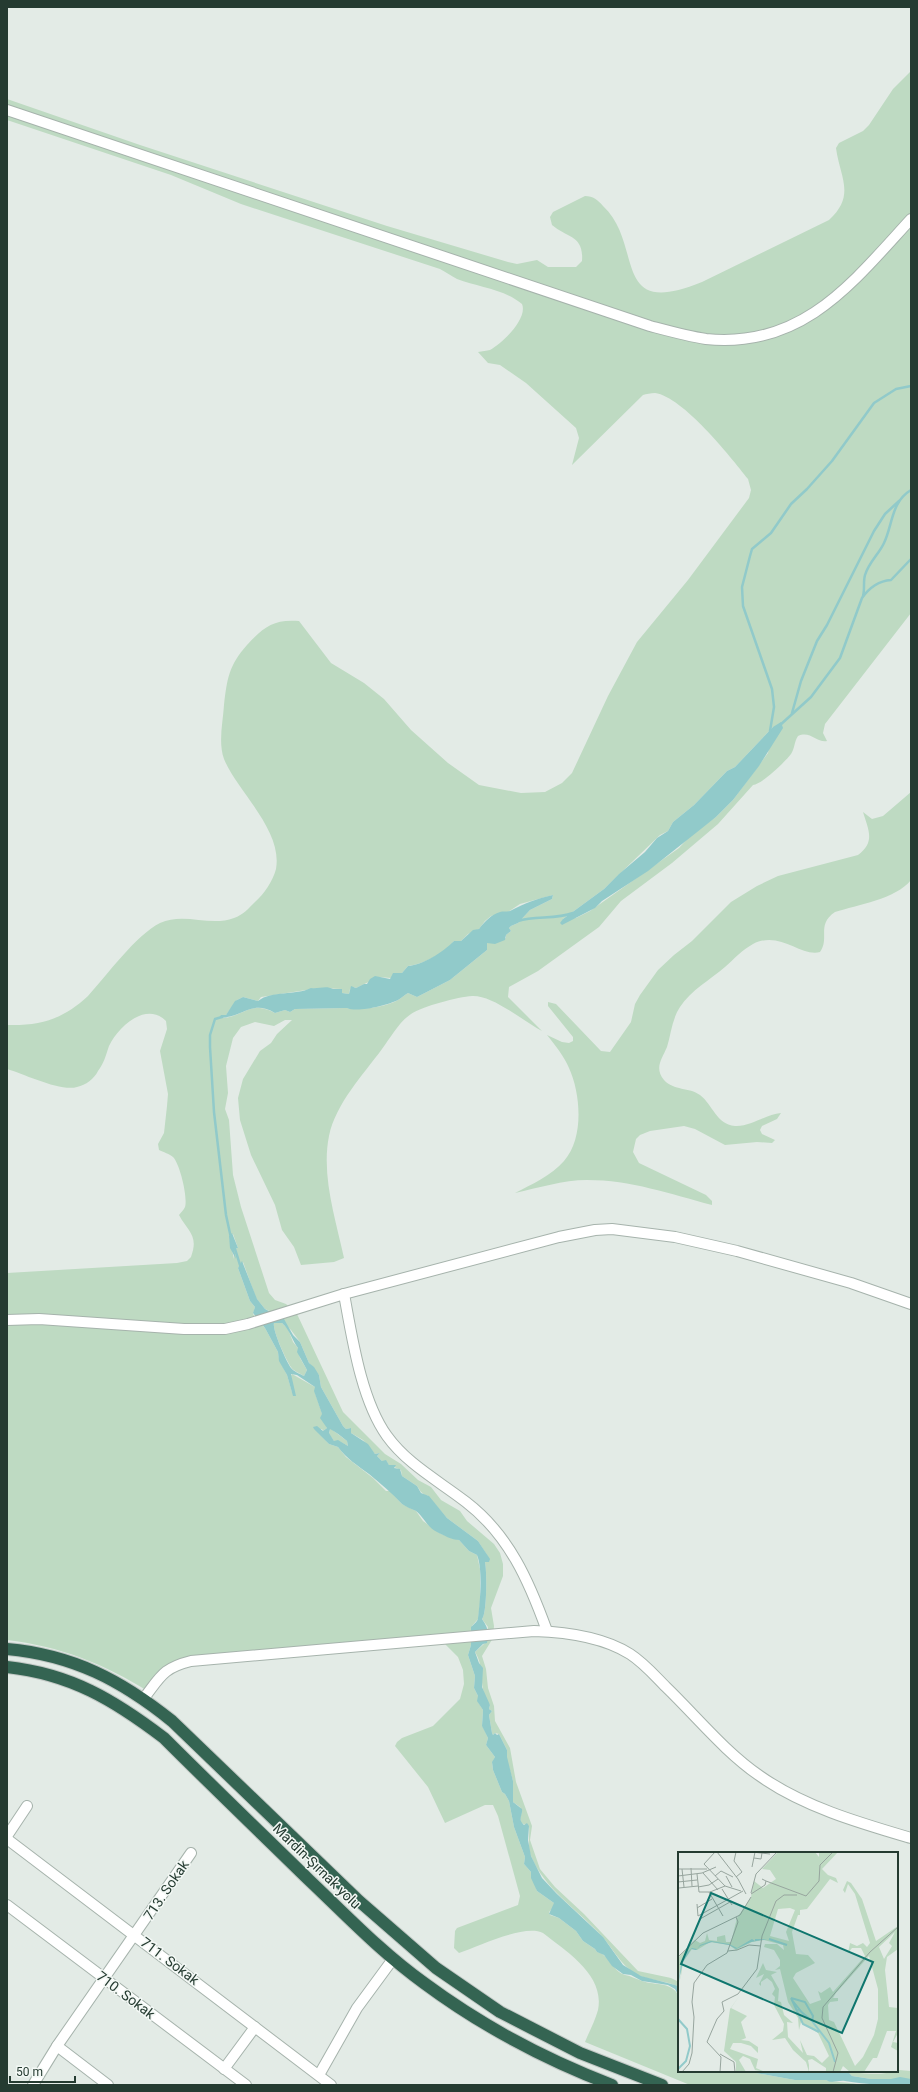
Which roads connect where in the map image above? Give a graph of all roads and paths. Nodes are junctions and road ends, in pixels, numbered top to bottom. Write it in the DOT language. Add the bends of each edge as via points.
graph roads {
  1 [pos="7,110"];
  2 [pos="911,219"];
  3 [pos="344,1294"];
  4 [pos="911,1304"];
  5 [pos="7,1320"];
  6 [pos="547,1631"];
  7 [pos="7,1649"];
  8 [pos="7,1667"];
  9 [pos="144,1698"];
  10 [pos="27,1806"];
  11 [pos="7,1836"];
  12 [pos="911,1838"];
  13 [pos="7,1839"];
  14 [pos="191,1853"];
  15 [pos="7,1905"];
  16 [pos="136,1935"];
  17 [pos="393,1959"];
  18 [pos="104,1979"];
  19 [pos="255,2027"];
  20 [pos="57,2046"];
  21 [pos="224,2069"];
  22 [pos="318,2075"];
  23 [pos="33,2085"];
  24 [pos="108,2085"];
  25 [pos="246,2085"];
  26 [pos="331,2085"];
  27 [pos="612,2085"];
  28 [pos="662,2085"];
  1 -- 2 [label="street" via="644,323 708,339 755,336 784,329 805,319 831,302 852,283"];
  3 -- 4 [label="street" via="559,1237 612,1229 675,1236 737,1250 851,1283"];
  3 -- 5 [label="street" via="248,1324 212,1330 132,1327 39,1319"];
  3 -- 6 [label="street" via="359,1367 368,1396 386,1434 406,1457 468,1503 503,1538 525,1575"];
  6 -- 9 [label="street" via="191,1661 167,1669"];
  6 -- 12 [label="street" via="598,1641 630,1654 730,1751 767,1780 805,1801 837,1814"];
  7 -- 9 [label="highway" via="66,1659 105,1675"];
  8 -- 17 [label="highway, Mardin-Şırnak yolu" via="34,1671 96,1692 164,1738"];
  9 -- 28 [label="highway" via="172,1721 359,1901 436,1968 500,2012 580,2053"];
  10 -- 11 [label="street"];
  13 -- 16 [label="street, 711. Sokak"];
  14 -- 16 [label="street, 713. Sokak"];
  15 -- 18 [label="street, 710. Sokak"];
  16 -- 18 [label="street, 713. Sokak"];
  16 -- 19 [label="street, 711. Sokak"];
  17 -- 22 [label="street" via="357,2008"];
  17 -- 27 [label="highway, Mardin-Şırnak yolu" via="490,2028 570,2069"];
  18 -- 20 [label="street, 713. Sokak"];
  18 -- 21 [label="street, 710. Sokak"];
  19 -- 21 [label="street"];
  19 -- 22 [label="street, 711. Sokak"];
  20 -- 23 [label="street, 713. Sokak"];
  20 -- 24 [label="street"];
  21 -- 25 [label="street, 710. Sokak"];
  22 -- 26 [label="street, 711. Sokak"];
}
